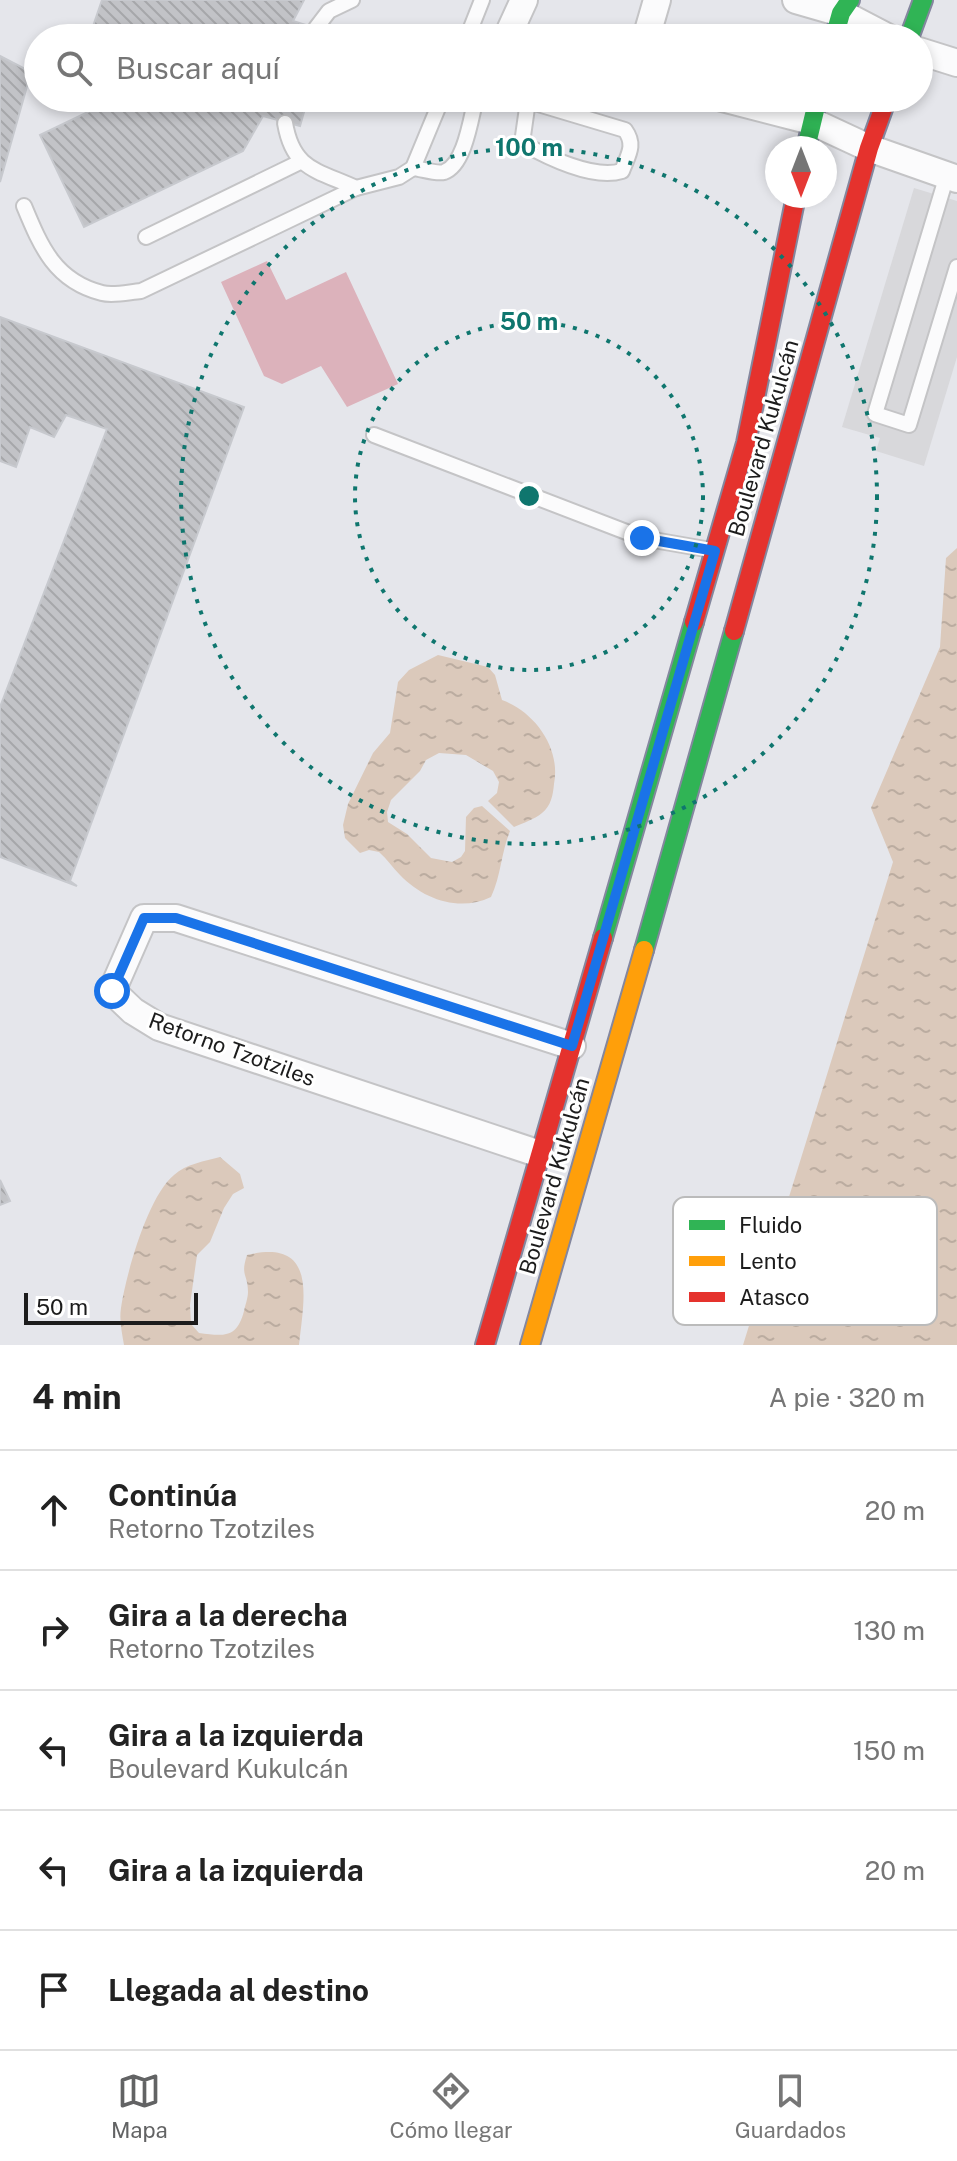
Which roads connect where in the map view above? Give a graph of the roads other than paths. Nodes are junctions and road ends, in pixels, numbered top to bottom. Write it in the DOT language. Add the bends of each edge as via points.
graph roads {
  1 [pos="352,0"];
  2 [pos="482,0"];
  3 [pos="524,0"];
  4 [pos="657,0"];
  5 [pos="796,0"];
  6 [pos="923,0"];
  7 [pos="842,17"];
  8 [pos="319,24"];
  9 [pos="473,24"];
  10 [pos="513,24"];
  11 [pos="650,24"];
  12 [pos="914,24"];
  13 [pos="933,55"];
  14 [pos="957,63"];
  15 [pos="436,112"];
  16 [pos="472,112"];
  17 [pos="526,112"];
  18 [pos="569,112"];
  19 [pos="814,112"];
  20 [pos="817,112"];
  21 [pos="882,112"];
  22 [pos="285,123"];
  23 [pos="809,136"];
  24 [pos="869,148"];
  25 [pos="300,162"];
  26 [pos="413,168"];
  27 [pos="952,177"];
  28 [pos="356,188"];
  29 [pos="24,206"];
  30 [pos="794,208"];
  31 [pos="146,237"];
  32 [pos="957,267"];
  33 [pos="374,435"];
  34 [pos="715,551"];
  35 [pos="572,1046"];
  36 [pos="540,1154"];
  37 [pos="485,1345"];
  38 [pos="530,1345"];
  1 -- 8 [label="lane" via="329,11"];
  2 -- 9 [label="lane"];
  3 -- 10 [label="street"];
  4 -- 11 [label="street"];
  5 -- 7 [label="street"];
  6 -- 12 [label="main road"];
  13 -- 14 [label="street"];
  15 -- 26 [label="lane"];
  16 -- 26 [label="lane" via="454,166 442,173"];
  17 -- 18 [label="lane" via="522,143 554,160 611,175 622,171 632,146 625,130"];
  19 -- 23 [label="main road"];
  20 -- 24 [label="street"];
  21 -- 24 [label="main road, Boulevard Kukulcán"];
  22 -- 25 [label="lane"];
  24 -- 27 [label="street"];
  24 -- 38 [label="main road, Boulevard Kukulcán"];
  25 -- 28 [label="lane"];
  25 -- 31 [label="lane"];
  26 -- 28 [label="lane"];
  27 -- 32 [label="lane" via="875,414 909,425"];
  28 -- 29 [label="lane" via="141,291 104,294 66,277 42,249"];
  30 -- 34 [label="main road, Boulevard Kukulcán" via="746,443"];
  33 -- 34 [label="lane" via="642,538"];
  34 -- 35 [label="main road, Boulevard Kukulcán"];
  35 -- 36 [label="main road, Boulevard Kukulcán"];
  35 -- 36 [label="street, Retorno Tzotziles" via="176,918 144,918 112,991 159,1027"];
  36 -- 37 [label="main road, Boulevard Kukulcán"];
}
